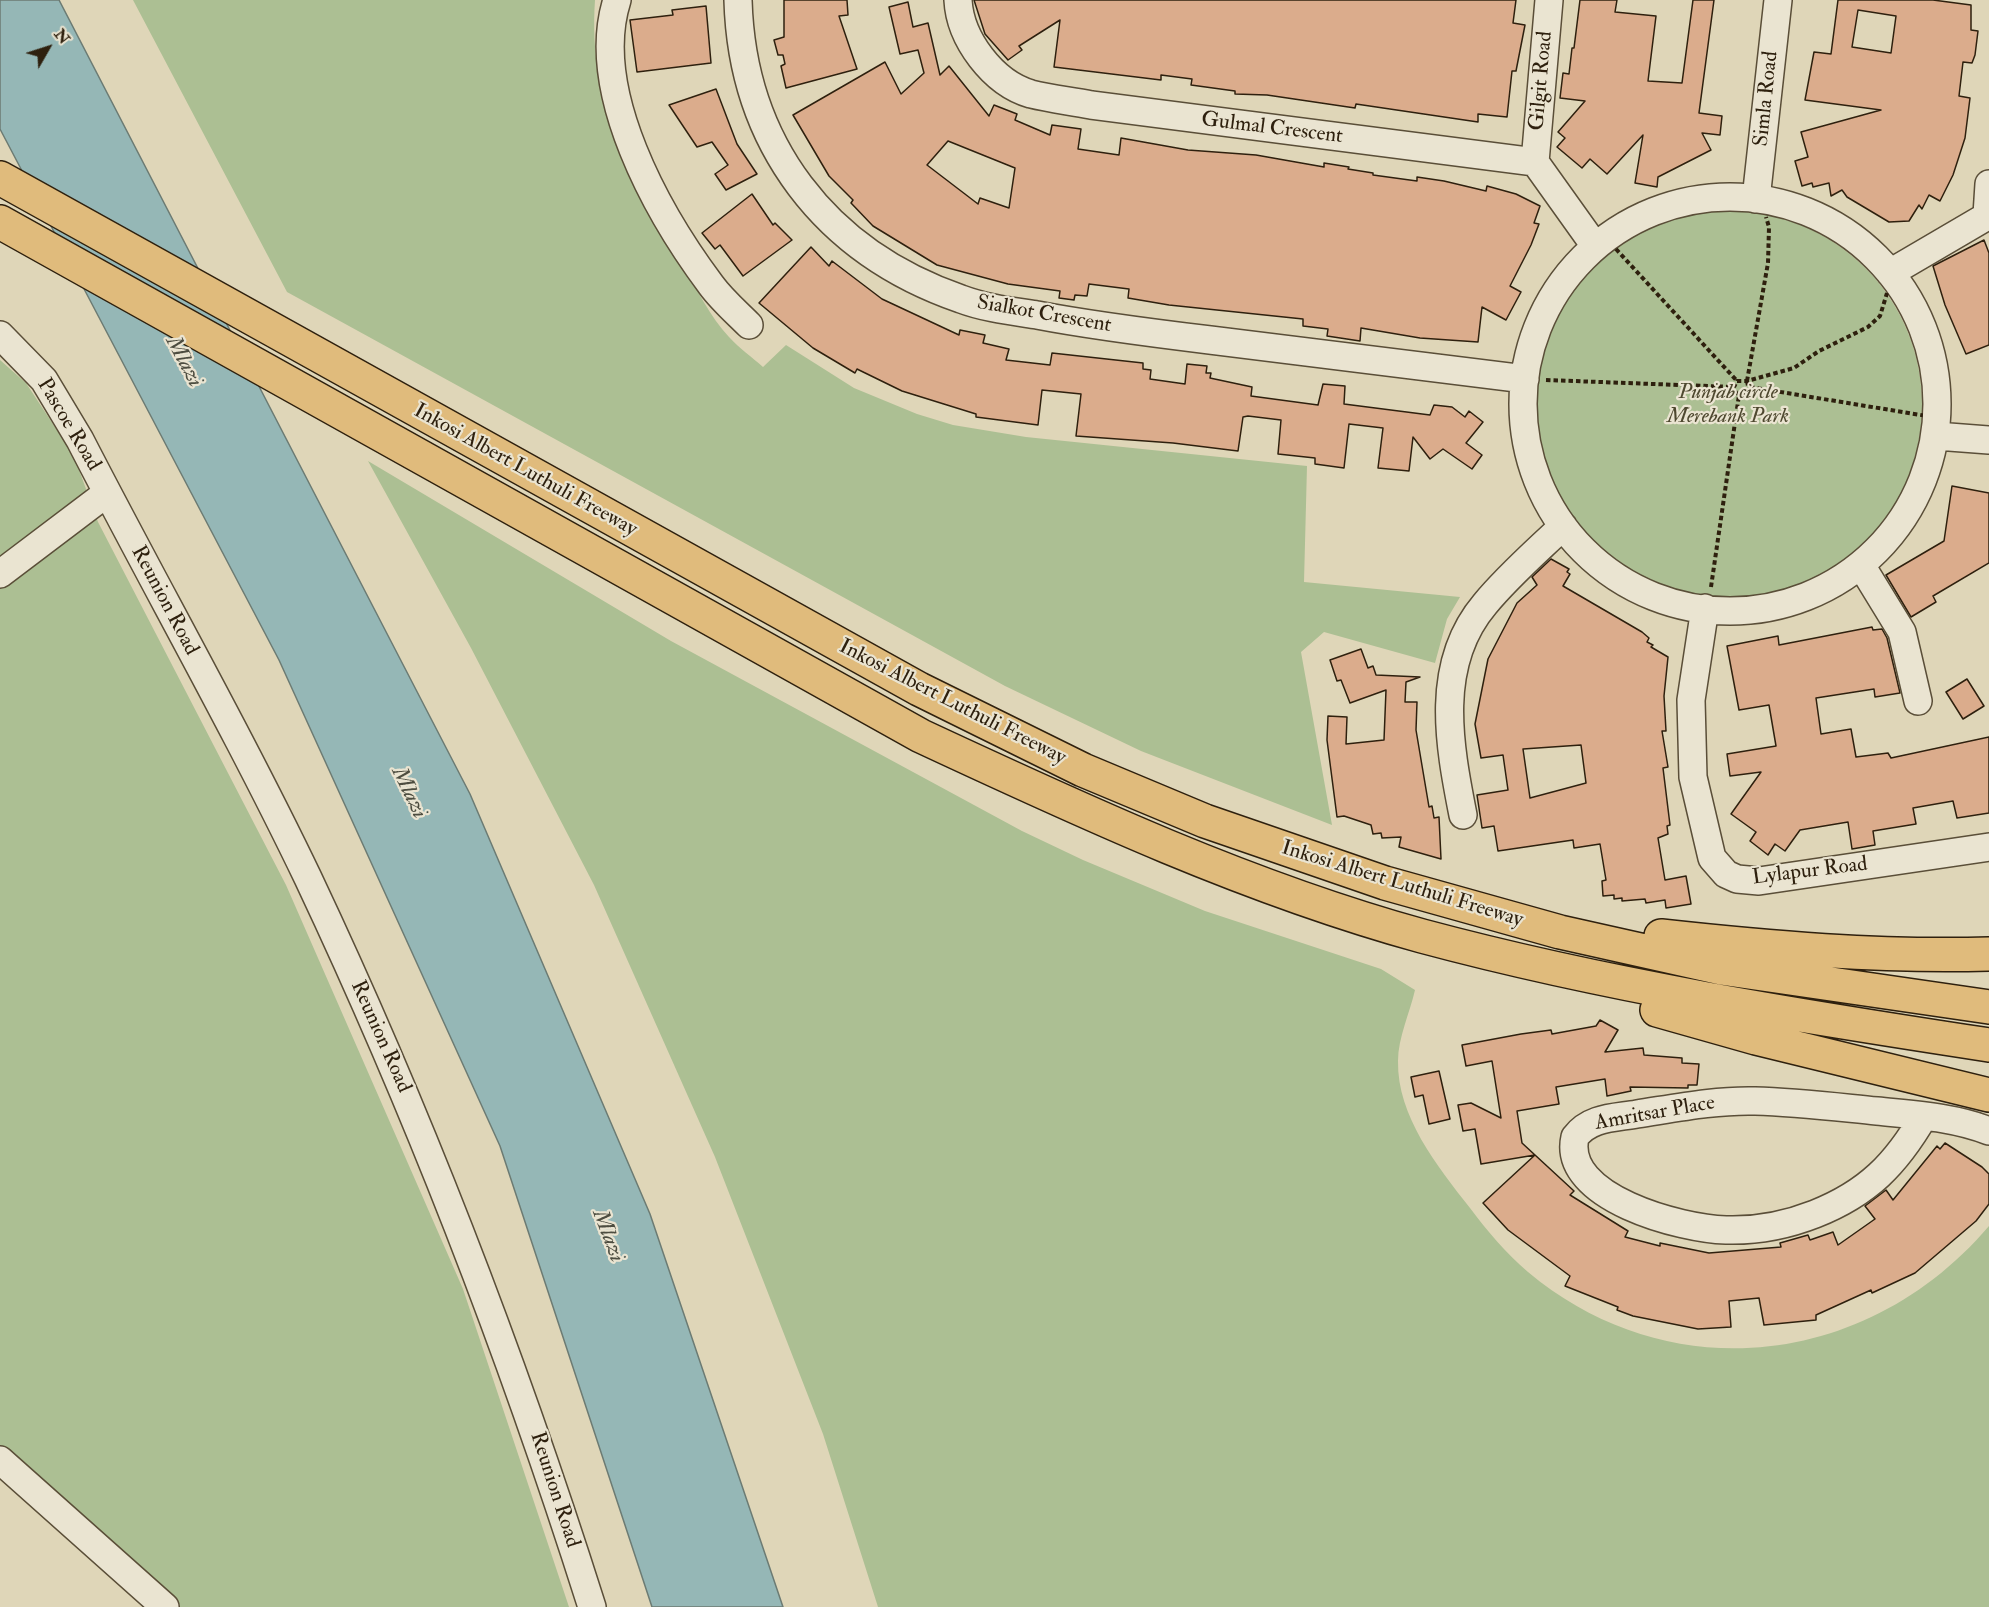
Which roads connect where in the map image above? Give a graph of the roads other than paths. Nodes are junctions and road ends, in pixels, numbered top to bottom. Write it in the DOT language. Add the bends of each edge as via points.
graph roads {
  1 [pos="617,0"];
  2 [pos="738,0"];
  3 [pos="958,0"];
  4 [pos="1549,0"];
  5 [pos="1778,0"];
  6 [pos="1535,162"];
  7 [pos="0,178"];
  8 [pos="1989,184"];
  9 [pos="1761,206"];
  10 [pos="1988,215"];
  11 [pos="0,222"];
  12 [pos="1595,246"];
  13 [pos="1890,273"];
  14 [pos="748,325"];
  15 [pos="0,335"];
  16 [pos="1525,379"];
  17 [pos="1936,427"];
  18 [pos="1989,440"];
  19 [pos="107,493"];
  20 [pos="1563,526"];
  21 [pos="1861,565"];
  22 [pos="0,574"];
  23 [pos="1705,608"];
  24 [pos="1918,701"];
  25 [pos="1463,815"];
  26 [pos="1989,847"];
  27 [pos="1560,932"];
  28 [pos="1422,936"];
  29 [pos="1989,954"];
  30 [pos="1989,1007"];
  31 [pos="1989,1045"];
  32 [pos="1989,1095"];
  33 [pos="1924,1116"];
  34 [pos="1989,1131"];
  35 [pos="0,1460"];
  36 [pos="165,1607"];
  37 [pos="592,1607"];
  1 -- 14 [label="street" via="611,66 619,110 640,168 712,287"];
  2 -- 16 [label="street, Sialkot Crescent" via="746,72 759,112 786,165 817,208 844,235 879,260 919,281 981,305 1093,326"];
  3 -- 6 [label="street, Gulmal Crescent" via="963,24 980,56 998,75 1030,93 1103,107"];
  4 -- 6 [label="street, Gilgit Road"];
  5 -- 9 [label="street, Simla Road"];
  6 -- 12 [label="street"];
  7 -- 27 [label="highway, Inkosi Albert Luthuli Freeway" via="919,689 1083,770 1205,821 1303,856"];
  8 -- 10 [label="street"];
  9 -- 12 [label="street" via="1728,197 1672,205 1621,227"];
  9 -- 13 [label="street" via="1806,212 1844,231"];
  10 -- 13 [label="street"];
  11 -- 28 [label="highway, Inkosi Albert Luthuli Freeway" via="921,736 1064,803 1219,867"];
  12 -- 16 [label="street" via="1557,291 1541,318"];
  13 -- 17 [label="street" via="1908,298 1931,356"];
  15 -- 19 [label="street, Pascoe Road" via="54,394"];
  16 -- 20 [label="street" via="1523,410 1529,450 1546,498"];
  17 -- 18 [label="street"];
  17 -- 21 [label="street" via="1921,487 1908,512 1892,535"];
  19 -- 22 [label="street"];
  19 -- 37 [label="street, Reunion Road" via="307,876 376,1027 489,1302"];
  20 -- 23 [label="street" via="1588,554 1618,578 1653,596"];
  20 -- 25 [label="street" via="1484,604 1458,651 1449,705 1450,739"];
  21 -- 23 [label="street" via="1827,588 1774,607 1746,611"];
  21 -- 24 [label="street" via="1902,632"];
  23 -- 26 [label="street, Lylapur Road" via="1691,700 1693,777 1708,849 1718,867 1737,879 1759,881"];
  27 -- 29 [label="highway" via="1645,934 1754,946 1916,956"];
  27 -- 30 [label="highway, Inkosi Albert Luthuli Freeway" via="1720,968"];
  28 -- 31 [label="highway, Inkosi Albert Luthuli Freeway" via="1656,991"];
  28 -- 32 [label="highway" via="1745,1035"];
  33 -- 33 [label="street, Amritsar Place" via="1754,1101 1699,1104 1592,1122 1575,1137 1574,1150 1587,1177 1623,1203 1688,1226 1748,1230 1808,1217 1848,1198 1904,1151"];
  33 -- 34 [label="street, Amritsar Place"];
  35 -- 36 [label="street"];
}
